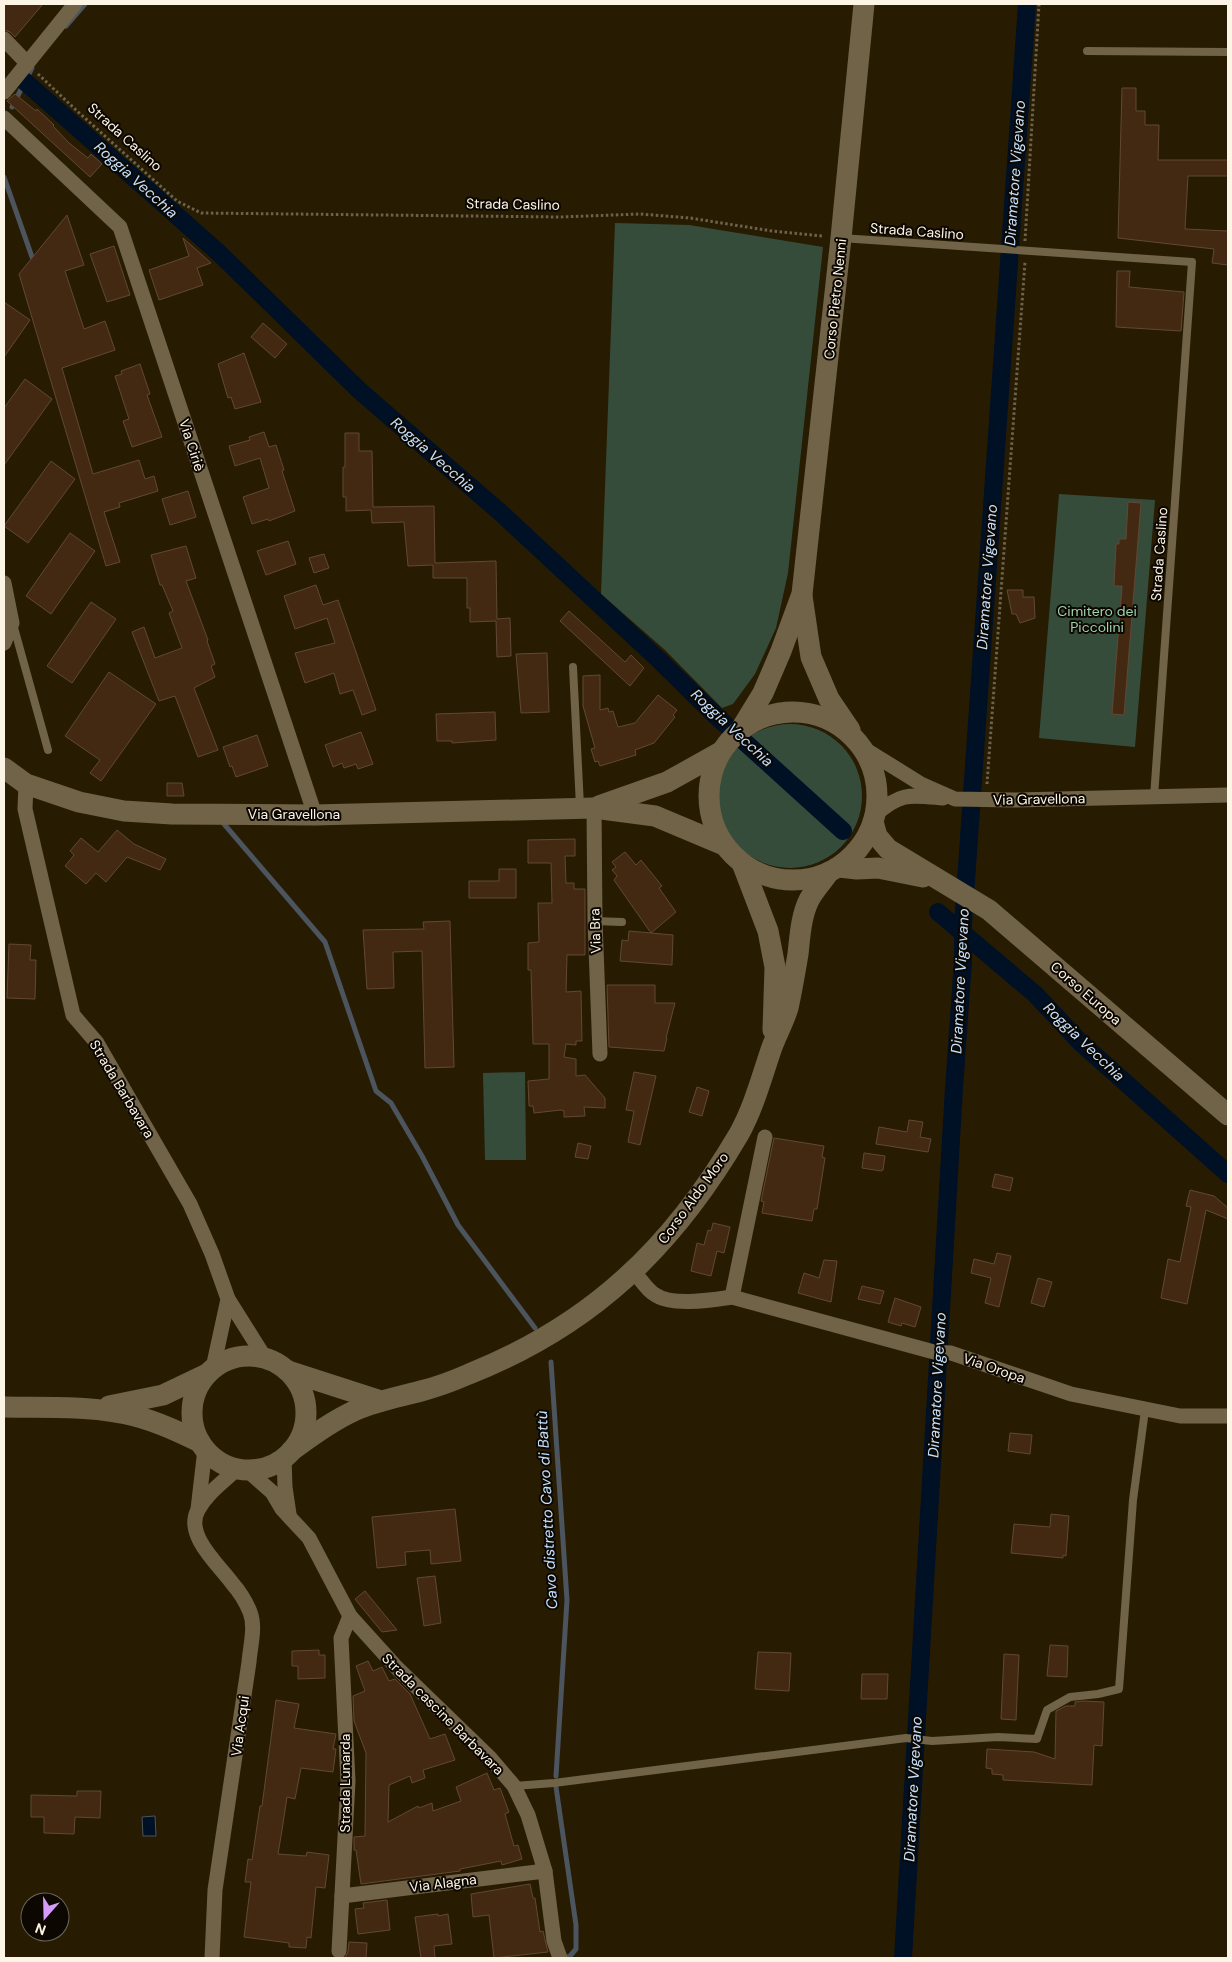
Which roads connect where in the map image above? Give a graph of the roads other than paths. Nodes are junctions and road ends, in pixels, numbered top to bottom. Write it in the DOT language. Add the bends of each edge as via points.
graph roads {
  1 [pos="75,4"];
  2 [pos="864,4"];
  3 [pos="4,39"];
  4 [pos="1087,51"];
  5 [pos="1228,52"];
  6 [pos="32,67"];
  7 [pos="4,92"];
  8 [pos="4,118"];
  9 [pos="842,238"];
  10 [pos="4,583"];
  11 [pos="802,594"];
  12 [pos="12,622"];
  13 [pos="4,643"];
  14 [pos="573,667"];
  15 [pos="732,738"];
  16 [pos="859,744"];
  17 [pos="48,750"];
  18 [pos="13,777"];
  19 [pos="1228,796"];
  20 [pos="1154,797"];
  21 [pos="955,798"];
  22 [pos="587,808"];
  23 [pos="315,815"];
  24 [pos="874,818"];
  25 [pos="724,845"];
  26 [pos="742,863"];
  27 [pos="834,869"];
  28 [pos="938,880"];
  29 [pos="595,921"];
  30 [pos="622,922"];
  31 [pos="772,1047"];
  32 [pos="600,1054"];
  33 [pos="1228,1115"];
  34 [pos="765,1137"];
  35 [pos="633,1271"];
  36 [pos="732,1298"];
  37 [pos="228,1299"];
  38 [pos="265,1358"];
  39 [pos="210,1371"];
  40 [pos="288,1372"];
  41 [pos="382,1401"];
  42 [pos="4,1407"];
  43 [pos="94,1408"];
  44 [pos="1145,1410"];
  45 [pos="1228,1416"];
  46 [pos="202,1446"];
  47 [pos="288,1455"];
  48 [pos="242,1469"];
  49 [pos="198,1511"];
  50 [pos="290,1518"];
  51 [pos="350,1616"];
  52 [pos="514,1786"];
  53 [pos="544,1871"];
  54 [pos="342,1896"];
  55 [pos="339,1952"];
  56 [pos="212,1958"];
  57 [pos="560,1958"];
  1 -- 6 [label="street"];
  2 -- 9 [label="main road, Corso Pietro Nenni"];
  3 -- 6 [label="street"];
  4 -- 5 [label="lane"];
  6 -- 7 [label="street"];
  8 -- 23 [label="street, Via Ciriè" via="120,226"];
  9 -- 11 [label="main road, Corso Pietro Nenni"];
  9 -- 20 [label="lane, Strada Caslino" via="1192,262"];
  10 -- 12 [label="street"];
  11 -- 15 [label="main road, Corso Pietro Nenni" via="763,693"];
  11 -- 16 [label="main road, Corso Pietro Nenni" via="811,657 829,699"];
  12 -- 13 [label="street"];
  12 -- 17 [label="lane"];
  14 -- 22 [label="lane"];
  15 -- 16 [label="main road" via="759,718 779,712 800,711 833,722"];
  15 -- 22 [label="main road, Via Gravellona" via="667,782"];
  15 -- 25 [label="main road" via="712,771 708,790 714,828"];
  16 -- 21 [label="street, Via Gravellona" via="921,784"];
  16 -- 24 [label="main road" via="876,780 878,798"];
  18 -- 23 [label="main road, Via Gravellona" via="78,802 124,811"];
  18 -- 37 [label="street, Strada Barbavara" via="24,809 73,1015 97,1043 190,1204"];
  19 -- 20 [label="street, Via Gravellona"];
  20 -- 21 [label="street, Via Gravellona"];
  21 -- 24 [label="street" via="919,795 899,798"];
  22 -- 23 [label="main road, Via Gravellona"];
  22 -- 25 [label="main road, Via Gravellona" via="655,816"];
  22 -- 29 [label="street, Via Bra"];
  24 -- 27 [label="main road" via="854,854"];
  24 -- 28 [label="main road, Corso Europa" via="877,836 888,849"];
  25 -- 26 [label="main road"];
  26 -- 27 [label="main road" via="762,875 784,880 807,879"];
  26 -- 31 [label="main road, Corso Aldo Moro" via="768,931 775,968"];
  27 -- 28 [label="main road" via="878,868"];
  27 -- 31 [label="main road, Corso Aldo Moro" via="810,900 802,922 787,1010"];
  28 -- 33 [label="main road, Corso Europa" via="989,910"];
  29 -- 30 [label="lane"];
  29 -- 32 [label="street, Via Bra"];
  31 -- 35 [label="main road, Corso Aldo Moro" via="760,1086 740,1132 674,1228"];
  34 -- 36 [label="street"];
  35 -- 36 [label="street, Via Oropa" via="654,1294 671,1300"];
  35 -- 41 [label="main road, Corso Aldo Moro" via="595,1305 524,1349 467,1375"];
  36 -- 44 [label="street, Via Oropa" via="934,1352 951,1353 1070,1394"];
  37 -- 38 [label="street, Strada Barbavara"];
  37 -- 39 [label="street"];
  38 -- 39 [label="main road" via="238,1357"];
  38 -- 40 [label="main road"];
  39 -- 43 [label="main road" via="163,1395"];
  39 -- 46 [label="main road" via="197,1390 192,1407 193,1425"];
  40 -- 41 [label="main road"];
  40 -- 47 [label="main road" via="299,1386 305,1402 306,1420 301,1437"];
  41 -- 47 [label="main road, Corso Aldo Moro" via="337,1419"];
  42 -- 43 [label="main road"];
  43 -- 46 [label="main road" via="143,1418"];
  44 -- 45 [label="street, Via Oropa" via="1180,1416"];
  44 -- 52 [label="lane" via="1132,1500 1119,1689 1070,1697 1047,1710 1037,1739 906,1738"];
  46 -- 48 [label="main road" via="214,1458"];
  46 -- 49 [label="street, Via Acqui"];
  47 -- 48 [label="main road" via="267,1467"];
  47 -- 50 [label="street" via="286,1502"];
  48 -- 49 [label="street" via="210,1493"];
  48 -- 50 [label="street, Strada cascine Barbavara" via="272,1492"];
  49 -- 56 [label="street, Via Acqui" via="194,1518 201,1543 242,1598 251,1614 252,1630 215,1890"];
  50 -- 51 [label="street, Strada cascine Barbavara" via="308,1538"];
  51 -- 52 [label="street, Strada cascine Barbavara"];
  51 -- 54 [label="street, Strada Lunarda" via="341,1638 348,1781"];
  52 -- 53 [label="street, Strada cascine Barbavara" via="528,1815"];
  53 -- 54 [label="street, Via Alagna"];
  53 -- 57 [label="street, Strada cascine Barbavara" via="554,1940"];
  54 -- 55 [label="street, Strada Lunarda"];
}
